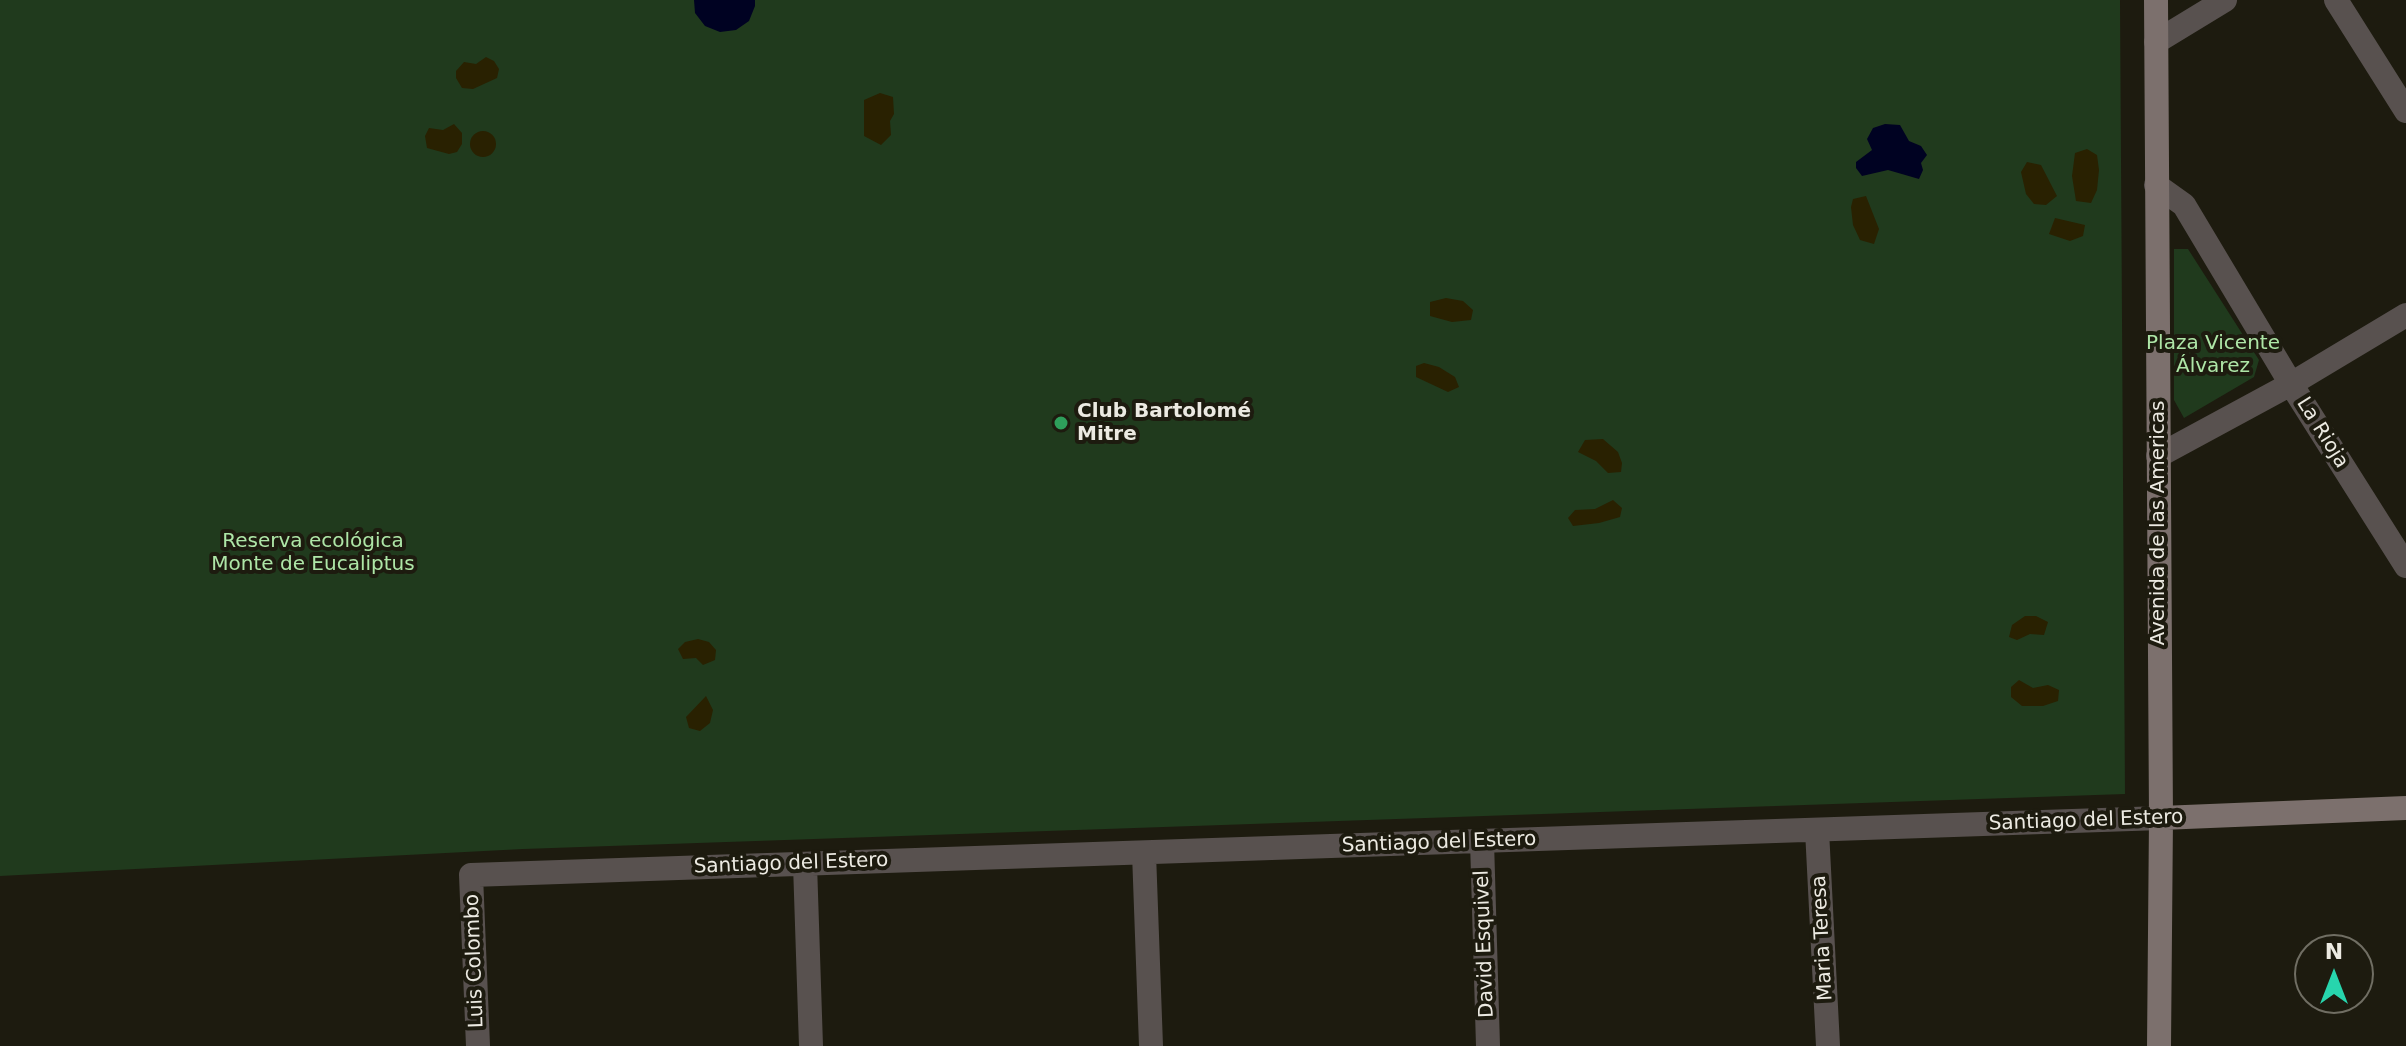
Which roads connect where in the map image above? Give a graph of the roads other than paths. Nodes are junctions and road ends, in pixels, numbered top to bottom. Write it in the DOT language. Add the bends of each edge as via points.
graph roads {
  1 [pos="2156,0"];
  2 [pos="2225,0"];
  3 [pos="2336,0"];
  4 [pos="2156,42"];
  5 [pos="2406,111"];
  6 [pos="2156,185"];
  7 [pos="2406,315"];
  8 [pos="2291,384"];
  9 [pos="2158,456"];
  10 [pos="2406,566"];
  11 [pos="2406,808"];
  12 [pos="2161,818"];
  13 [pos="1817,830"];
  14 [pos="1482,841"];
  15 [pos="1144,853"];
  16 [pos="805,864"];
  17 [pos="471,875"];
  18 [pos="478,1046"];
  19 [pos="811,1046"];
  20 [pos="1151,1046"];
  21 [pos="1488,1046"];
  22 [pos="1828,1046"];
  23 [pos="2159,1046"];
  1 -- 4 [label="main road, Avenida de las Americas"];
  2 -- 4 [label="street"];
  3 -- 5 [label="street"];
  4 -- 6 [label="main road, Avenida de las Americas"];
  6 -- 8 [label="street, La Rioja" via="2184,205"];
  6 -- 9 [label="main road, Avenida de las Americas"];
  7 -- 8 [label="street"];
  8 -- 9 [label="street"];
  8 -- 10 [label="street, La Rioja"];
  9 -- 12 [label="main road, Avenida de las Americas"];
  11 -- 12 [label="main road, Santiago del Estero"];
  12 -- 13 [label="street, Santiago del Estero"];
  12 -- 23 [label="main road, Avenida de las Americas"];
  13 -- 14 [label="street, Santiago del Estero"];
  13 -- 22 [label="street, Maria Teresa"];
  14 -- 15 [label="street, Santiago del Estero"];
  14 -- 21 [label="street, David Esquivel"];
  15 -- 16 [label="street, Santiago del Estero"];
  15 -- 20 [label="street"];
  16 -- 17 [label="street, Santiago del Estero"];
  16 -- 19 [label="street"];
  17 -- 18 [label="street, Luis Colombo"];
}
